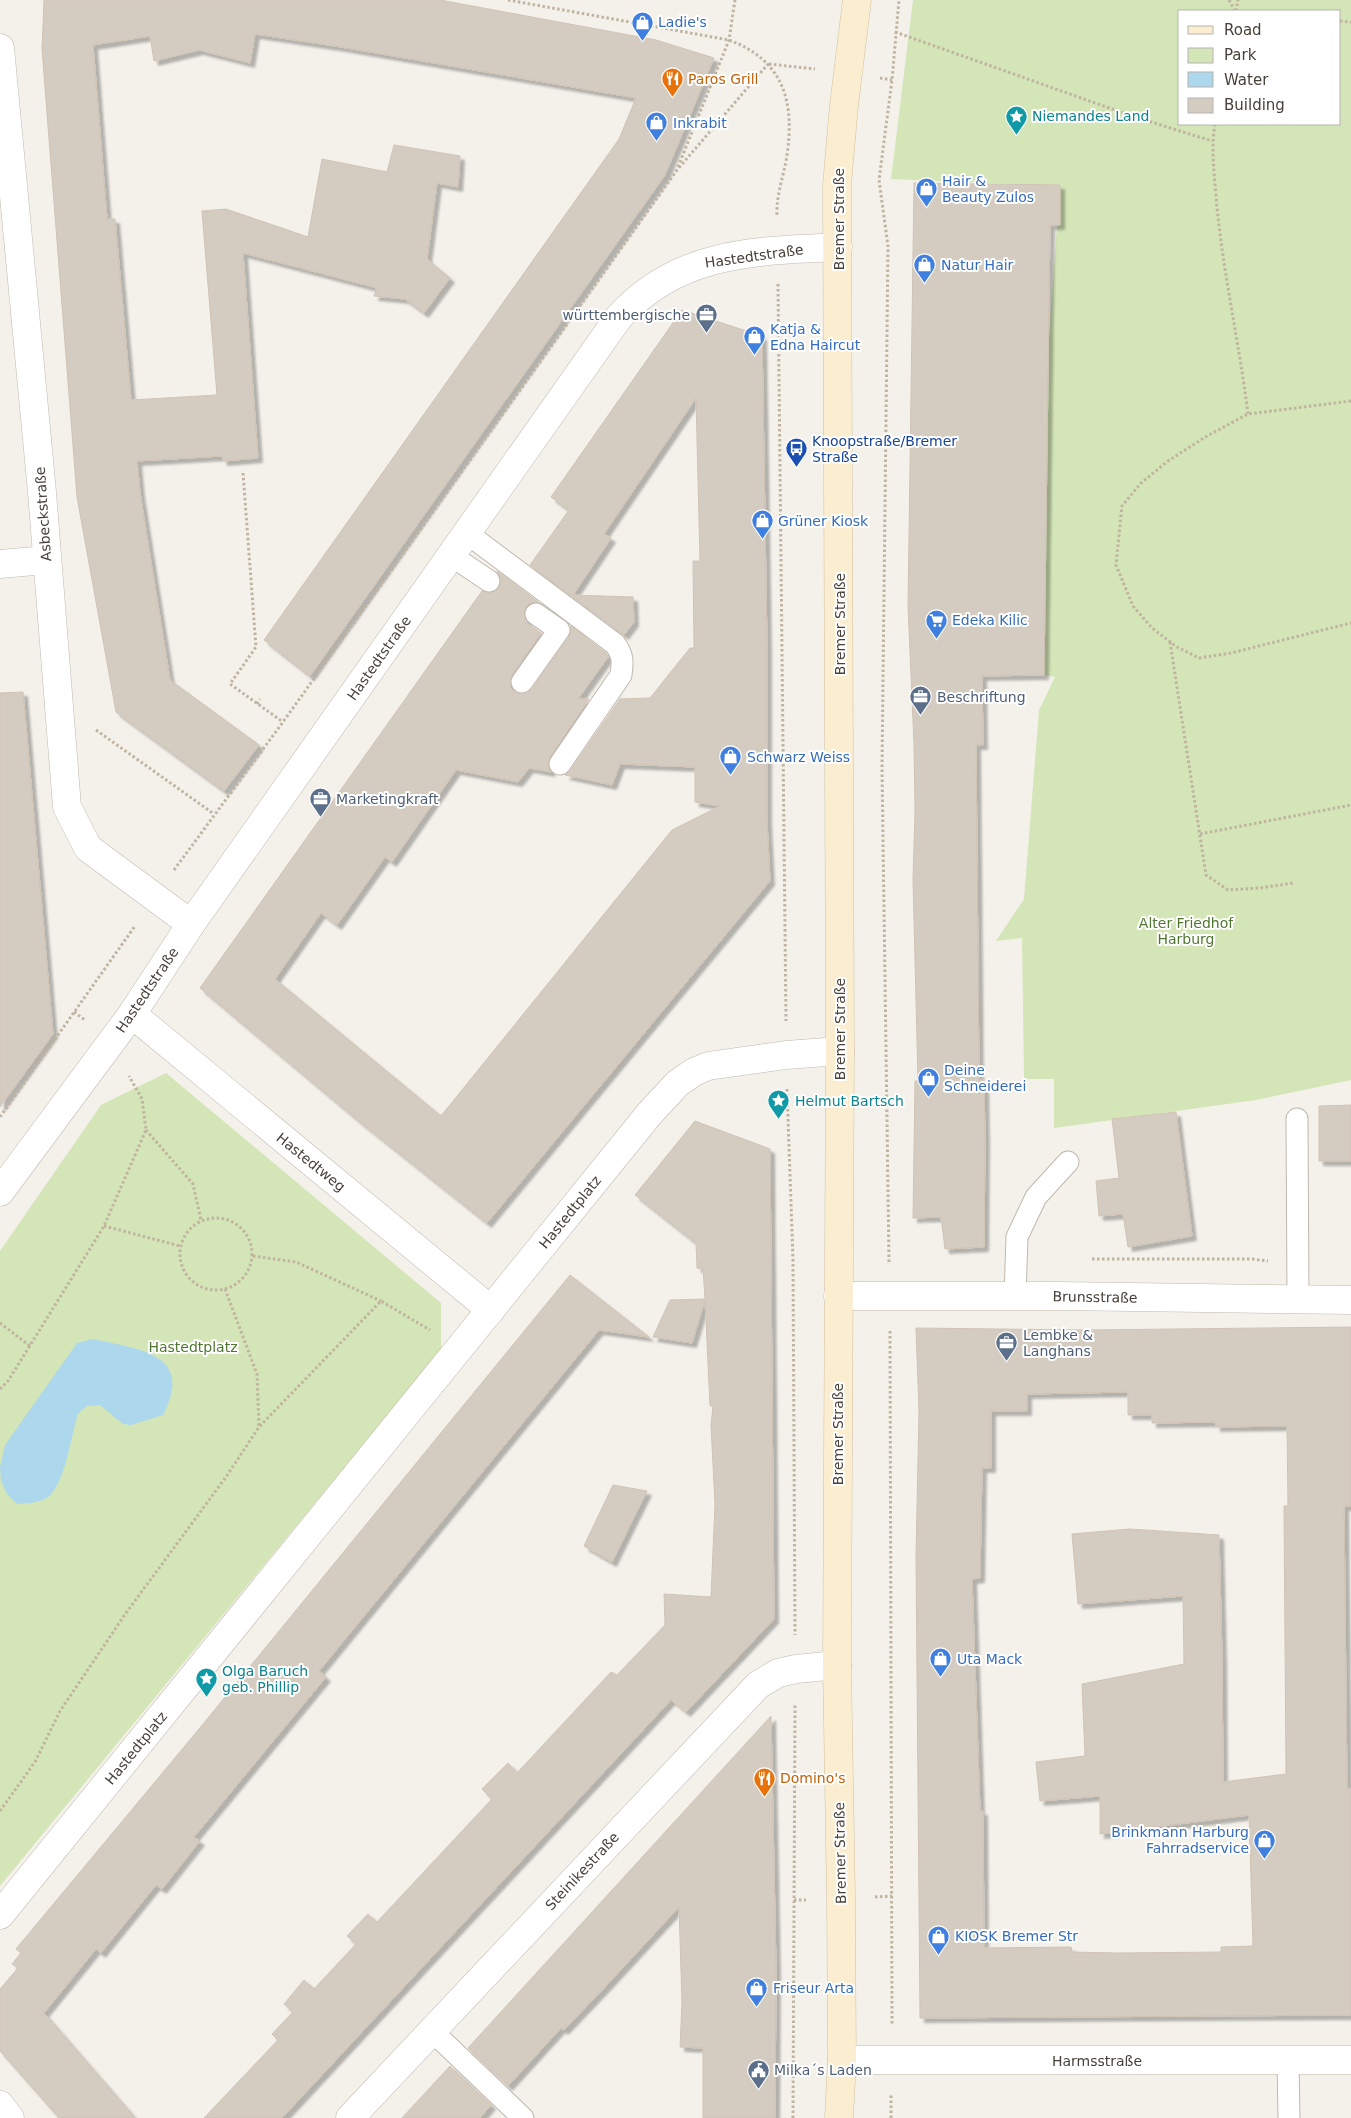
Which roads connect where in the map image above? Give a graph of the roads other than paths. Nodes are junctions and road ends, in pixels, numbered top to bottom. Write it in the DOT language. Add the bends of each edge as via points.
graph roads {
  1 [pos="857,0"];
  2 [pos="0,48"];
  3 [pos="838,247"];
  4 [pos="468,534"];
  5 [pos="452,556"];
  6 [pos="46,560"];
  7 [pos="0,564"];
  8 [pos="489,581"];
  9 [pos="536,614"];
  10 [pos="522,682"];
  11 [pos="560,764"];
  12 [pos="191,924"];
  13 [pos="132,1014"];
  14 [pos="840,1051"];
  15 [pos="1296,1119"];
  16 [pos="1068,1162"];
  17 [pos="0,1192"];
  18 [pos="838,1296"];
  19 [pos="1015,1296"];
  20 [pos="1298,1299"];
  21 [pos="1351,1300"];
  22 [pos="491,1310"];
  23 [pos="837,1665"];
  24 [pos="0,1915"];
  25 [pos="432,2031"];
  26 [pos="842,2060"];
  27 [pos="1351,2060"];
  28 [pos="1288,2061"];
  29 [pos="0,2105"];
  30 [pos="10,2118"];
  31 [pos="350,2118"];
  32 [pos="523,2118"];
  33 [pos="839,2118"];
  34 [pos="1289,2118"];
  1 -- 3 [label="main road, Bremer Straße" via="837,185"];
  2 -- 6 [label="street, Asbeckstraße"];
  3 -- 4 [label="street, Hastedtstraße" via="778,250 694,265 659,282 619,317"];
  3 -- 14 [label="main road, Bremer Straße"];
  4 -- 5 [label="street, Hastedtstraße"];
  4 -- 11 [label="lane" via="614,644 622,654 621,675"];
  5 -- 8 [label="lane"];
  5 -- 12 [label="street, Hastedtstraße"];
  6 -- 7 [label="street"];
  6 -- 12 [label="street, Asbeckstraße" via="67,807 88,848"];
  9 -- 10 [label="lane" via="559,630"];
  12 -- 13 [label="street, Hastedtstraße"];
  13 -- 17 [label="street, Hastedtstraße"];
  13 -- 22 [label="street, Hastedtweg"];
  14 -- 18 [label="main road, Bremer Straße"];
  14 -- 22 [label="street, Hastedtplatz" via="708,1066 678,1083 650,1113"];
  15 -- 20 [label="lane"];
  16 -- 19 [label="lane" via="1036,1197 1017,1237"];
  18 -- 19 [label="street, Brunsstraße"];
  18 -- 23 [label="main road, Bremer Straße"];
  19 -- 20 [label="street, Brunsstraße"];
  20 -- 21 [label="street, Brunsstraße"];
  22 -- 24 [label="street, Hastedtplatz"];
  23 -- 25 [label="street, Steinikestraße" via="778,1673 758,1685"];
  23 -- 26 [label="main road, Bremer Straße"];
  25 -- 31 [label="street, Steinikestraße"];
  25 -- 32 [label="lane"];
  26 -- 28 [label="street, Harmsstraße"];
  26 -- 33 [label="main road, Bremer Straße"];
  27 -- 28 [label="street, Harmsstraße"];
  28 -- 34 [label="lane"];
  29 -- 30 [label="street"];
}
